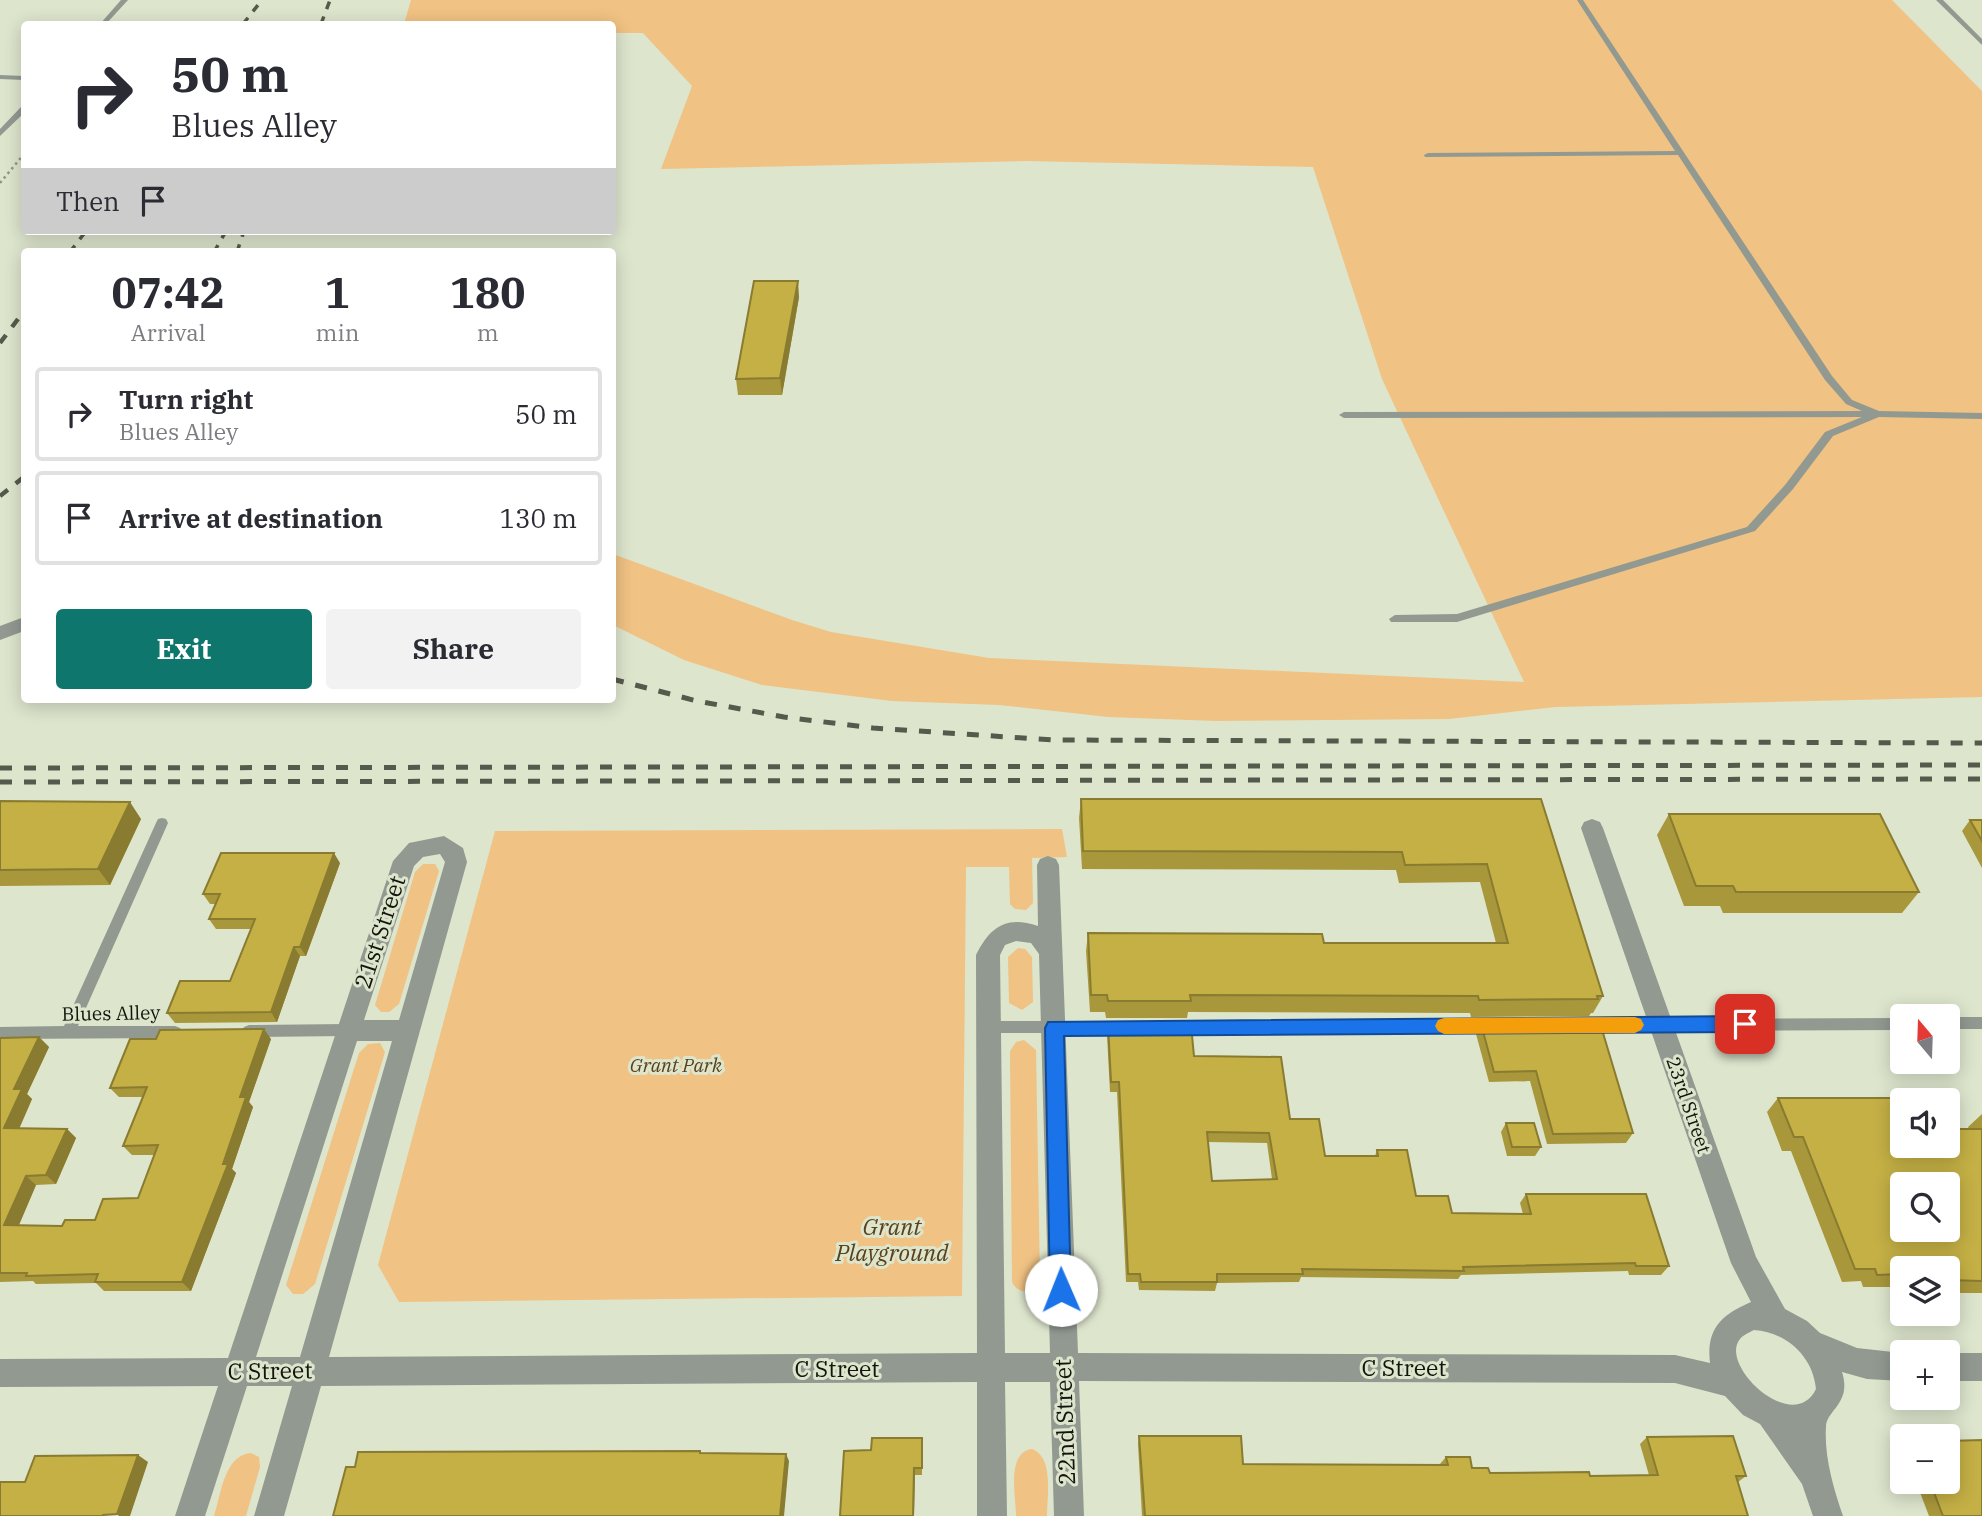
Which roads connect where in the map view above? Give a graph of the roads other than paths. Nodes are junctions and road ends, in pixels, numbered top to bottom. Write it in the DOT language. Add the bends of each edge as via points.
graph roads {
  1 [pos="125,0"];
  2 [pos="1580,0"];
  3 [pos="1939,0"];
  4 [pos="106,21"];
  5 [pos="1982,43"];
  6 [pos="0,77"];
  7 [pos="21,78"];
  8 [pos="21,112"];
  9 [pos="0,134"];
  10 [pos="1681,153"];
  11 [pos="1428,155"];
  12 [pos="1878,414"];
  13 [pos="1344,415"];
  14 [pos="1982,416"];
  15 [pos="1395,619"];
  16 [pos="21,625"];
  17 [pos="0,634"];
  18 [pos="162,823"];
  19 [pos="1592,828"];
  20 [pos="1048,865"];
  21 [pos="1051,956"];
  22 [pos="1960,1023"];
  23 [pos="1982,1023"];
  24 [pos="1890,1024"];
  25 [pos="1511,1025"];
  26 [pos="1566,1025"];
  27 [pos="1661,1025"];
  28 [pos="989,1027"];
  29 [pos="1054,1028"];
  30 [pos="348,1030"];
  31 [pos="194,1031"];
  32 [pos="236,1031"];
  33 [pos="410,1031"];
  34 [pos="0,1033"];
  35 [pos="68,1033"];
  36 [pos="1745,1264"];
  37 [pos="1775,1319"];
  38 [pos="1741,1320"];
  39 [pos="1813,1344"];
  40 [pos="1723,1348"];
  41 [pos="1868,1367"];
  42 [pos="1890,1367"];
  43 [pos="1960,1367"];
  44 [pos="1982,1367"];
  45 [pos="991,1368"];
  46 [pos="1063,1368"];
  47 [pos="1675,1369"];
  48 [pos="311,1370"];
  49 [pos="236,1372"];
  50 [pos="0,1373"];
  51 [pos="1732,1383"];
  52 [pos="1829,1388"];
  53 [pos="1770,1414"];
  54 [pos="1811,1415"];
  55 [pos="1816,1481"];
  56 [pos="190,1516"];
  57 [pos="270,1516"];
  58 [pos="992,1516"];
  59 [pos="1069,1516"];
  60 [pos="1828,1516"];
  1 -- 4 [label="lane"];
  2 -- 10 [label="lane"];
  3 -- 5 [label="lane"];
  6 -- 7 [label="lane"];
  8 -- 9 [label="lane"];
  10 -- 11 [label="lane"];
  10 -- 12 [label="lane" via="1828,378 1849,402"];
  12 -- 13 [label="lane"];
  12 -- 14 [label="lane"];
  12 -- 15 [label="lane" via="1829,434 1751,529 1457,618"];
  16 -- 17 [label="street"];
  18 -- 35 [label="lane"];
  19 -- 27 [label="street, 23rd Street"];
  20 -- 21 [label="street, 22nd Street"];
  21 -- 28 [label="street" via="1045,940 1027,930 997,938 988,955"];
  21 -- 29 [label="street, 22nd Street"];
  22 -- 23 [label="lane"];
  24 -- 27 [label="lane"];
  25 -- 29 [label="lane"];
  26 -- 27 [label="lane"];
  27 -- 36 [label="street, 23rd Street"];
  28 -- 29 [label="lane"];
  28 -- 45 [label="street"];
  29 -- 46 [label="street, 22nd Street"];
  30 -- 32 [label="lane"];
  30 -- 33 [label="street"];
  30 -- 33 [label="street, 21st Street" via="404,861 417,849 444,845 455,854 456,862"];
  30 -- 49 [label="street, 21st Street"];
  31 -- 35 [label="lane, Blues Alley"];
  33 -- 48 [label="street, 21st Street"];
  34 -- 35 [label="lane, Blues Alley"];
  36 -- 37 [label="street, 23rd Street"];
  36 -- 38 [label="street, 23rd Street" via="1748,1293"];
  37 -- 38 [label="street" via="1751,1316"];
  37 -- 39 [label="street"];
  38 -- 40 [label="street" via="1725,1335"];
  39 -- 41 [label="street"];
  39 -- 52 [label="street" via="1822,1358"];
  40 -- 47 [label="street, C Street"];
  40 -- 51 [label="street"];
  41 -- 42 [label="street"];
  41 -- 52 [label="street" via="1844,1375"];
  43 -- 44 [label="street"];
  45 -- 46 [label="street, C Street"];
  45 -- 48 [label="street, C Street"];
  45 -- 58 [label="street"];
  46 -- 47 [label="street, C Street"];
  46 -- 59 [label="street, 22nd Street"];
  47 -- 51 [label="street, C Street"];
  48 -- 49 [label="street, C Street"];
  48 -- 57 [label="street, 21st Street"];
  49 -- 50 [label="street, C Street"];
  49 -- 56 [label="street, 21st Street"];
  51 -- 53 [label="street"];
  52 -- 54 [label="street" via="1821,1408"];
  53 -- 54 [label="street" via="1799,1419"];
  53 -- 55 [label="street"];
  54 -- 55 [label="street"];
  55 -- 60 [label="street"];
}
